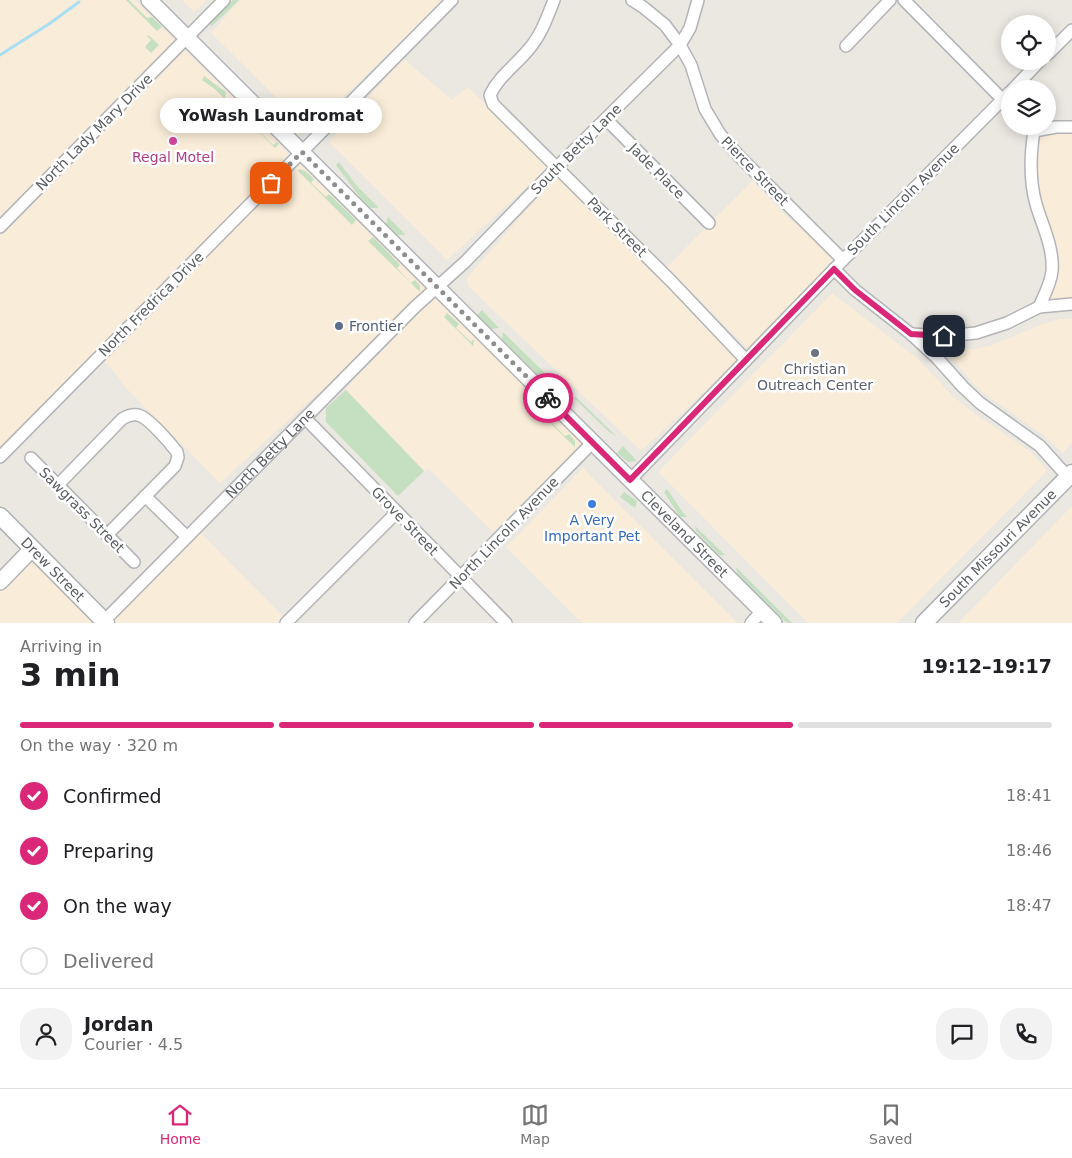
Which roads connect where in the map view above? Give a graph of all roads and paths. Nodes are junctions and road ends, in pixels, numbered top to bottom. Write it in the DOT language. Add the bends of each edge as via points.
graph roads {
  1 [pos="149,0"];
  2 [pos="224,0"];
  3 [pos="452,0"];
  4 [pos="554,0"];
  5 [pos="632,0"];
  6 [pos="698,0"];
  7 [pos="890,0"];
  8 [pos="904,0"];
  9 [pos="1072,30"];
  10 [pos="187,38"];
  11 [pos="680,45"];
  12 [pos="846,46"];
  13 [pos="1056,46"];
  14 [pos="1031,70"];
  15 [pos="1022,80"];
  16 [pos="1001,93"];
  17 [pos="1001,105"];
  18 [pos="606,119"];
  19 [pos="1056,127"];
  20 [pos="1072,127"];
  21 [pos="1032,135"];
  22 [pos="302,152"];
  23 [pos="557,168"];
  24 [pos="709,223"];
  25 [pos="0,227"];
  26 [pos="843,260"];
  27 [pos="834,269"];
  28 [pos="437,287"];
  29 [pos="1072,304"];
  30 [pos="1039,307"];
  31 [pos="911,334"];
  32 [pos="746,360"];
  33 [pos="305,418"];
  34 [pos="592,442"];
  35 [pos="0,457"];
  36 [pos="31,458"];
  37 [pos="1070,475"];
  38 [pos="630,480"];
  39 [pos="58,485"];
  40 [pos="145,496"];
  41 [pos="397,512"];
  42 [pos="0,516"];
  43 [pos="107,535"];
  44 [pos="187,537"];
  45 [pos="32,549"];
  46 [pos="134,562"];
  47 [pos="460,577"];
  48 [pos="0,582"];
  49 [pos="762,612"];
  50 [pos="105,622"];
  51 [pos="286,623"];
  52 [pos="415,623"];
  53 [pos="506,623"];
  54 [pos="751,623"];
  55 [pos="774,623"];
  56 [pos="924,623"];
  1 -- 10 [label="street, Cleveland Street"];
  2 -- 10 [label="street, North Lady Mary Drive"];
  3 -- 22 [label="street, North Fredrica Drive"];
  4 -- 23 [label="street, Park Street" via="538,37 495,84 490,94 493,104"];
  5 -- 11 [label="street, Pierce Street" via="665,26"];
  6 -- 11 [label="street, South Betty Lane" via="690,28"];
  7 -- 12 [label="street"];
  8 -- 16 [label="street"];
  9 -- 13 [label="street"];
  10 -- 22 [label="street, Cleveland Street"];
  10 -- 25 [label="street, North Lady Mary Drive"];
  11 -- 18 [label="street, South Betty Lane"];
  11 -- 26 [label="street, Pierce Street" via="691,65 706,109 720,134"];
  14 -- 15 [label="street"];
  17 -- 26 [label="street, South Lincoln Avenue"];
  18 -- 23 [label="street, South Betty Lane"];
  18 -- 24 [label="street, Jade Place"];
  19 -- 20 [label="street"];
  21 -- 30 [label="street" via="1031,178 1051,254 1052,272"];
  22 -- 28 [label="street, Cleveland Street"];
  22 -- 35 [label="street, North Fredrica Drive"];
  23 -- 28 [label="street, South Betty Lane"];
  23 -- 32 [label="street, Park Street"];
  26 -- 27 [label="street, South Lincoln Avenue"];
  27 -- 31 [label="street" via="855,290"];
  27 -- 32 [label="street, South Lincoln Avenue"];
  28 -- 33 [label="street, North Betty Lane"];
  28 -- 34 [label="street, Cleveland Street"];
  29 -- 30 [label="street"];
  30 -- 31 [label="street" via="1007,324 976,333 944,336"];
  31 -- 37 [label="street" via="963,388 1040,446"];
  32 -- 38 [label="street, South Lincoln Avenue"];
  33 -- 41 [label="street, Grove Street"];
  33 -- 44 [label="street, North Betty Lane"];
  34 -- 38 [label="street, Cleveland Street"];
  34 -- 47 [label="street, North Lincoln Avenue"];
  36 -- 39 [label="street, Sawgrass Street"];
  37 -- 56 [label="main road, South Missouri Avenue"];
  38 -- 49 [label="street, Cleveland Street"];
  39 -- 40 [label="street" via="122,419 135,415 146,419 174,448 178,457 175,466"];
  39 -- 43 [label="street, Sawgrass Street"];
  40 -- 43 [label="street"];
  40 -- 44 [label="street"];
  41 -- 47 [label="street, Grove Street"];
  41 -- 51 [label="street"];
  42 -- 45 [label="main road, Drew Street"];
  43 -- 46 [label="street, Sawgrass Street"];
  44 -- 50 [label="street, North Betty Lane"];
  45 -- 48 [label="street"];
  45 -- 50 [label="main road, Drew Street"];
  47 -- 52 [label="street, North Lincoln Avenue"];
  47 -- 53 [label="street, Grove Street"];
  49 -- 54 [label="street"];
  49 -- 55 [label="street, Cleveland Street"];
}
